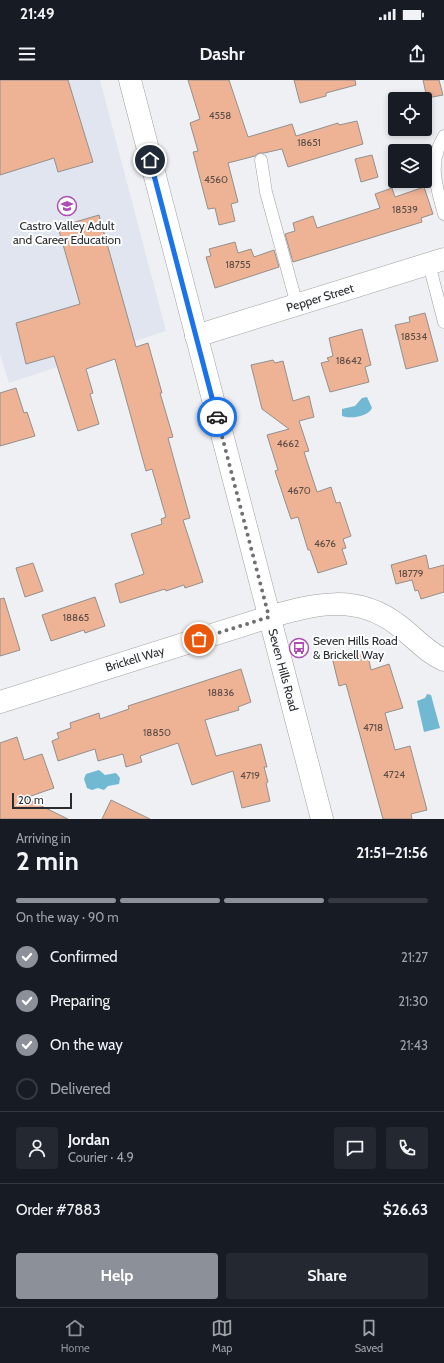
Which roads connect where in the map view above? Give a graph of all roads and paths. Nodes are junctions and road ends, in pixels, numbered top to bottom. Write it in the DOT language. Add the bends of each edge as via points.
graph roads {
  1 [pos="130,80"];
  2 [pos="444,136"];
  3 [pos="261,160"];
  4 [pos="444,214"];
  5 [pos="436,262"];
  6 [pos="297,305"];
  7 [pos="444,322"];
  8 [pos="196,336"];
  9 [pos="269,617"];
  10 [pos="444,660"];
  11 [pos="0,702"];
  12 [pos="322,819"];
  1 -- 8 [label="street, Seven Hills Road"];
  2 -- 4 [label="lane" via="438,145 433,168"];
  3 -- 6 [label="lane" via="266,192"];
  5 -- 6 [label="street, Pepper Street"];
  5 -- 7 [label="lane"];
  6 -- 8 [label="street, Pepper Street"];
  8 -- 9 [label="street, Seven Hills Road"];
  9 -- 10 [label="street, Brickell Way" via="314,605 356,606 397,624 425,649"];
  9 -- 11 [label="street, Brickell Way"];
  9 -- 12 [label="street, Seven Hills Road"];
}
